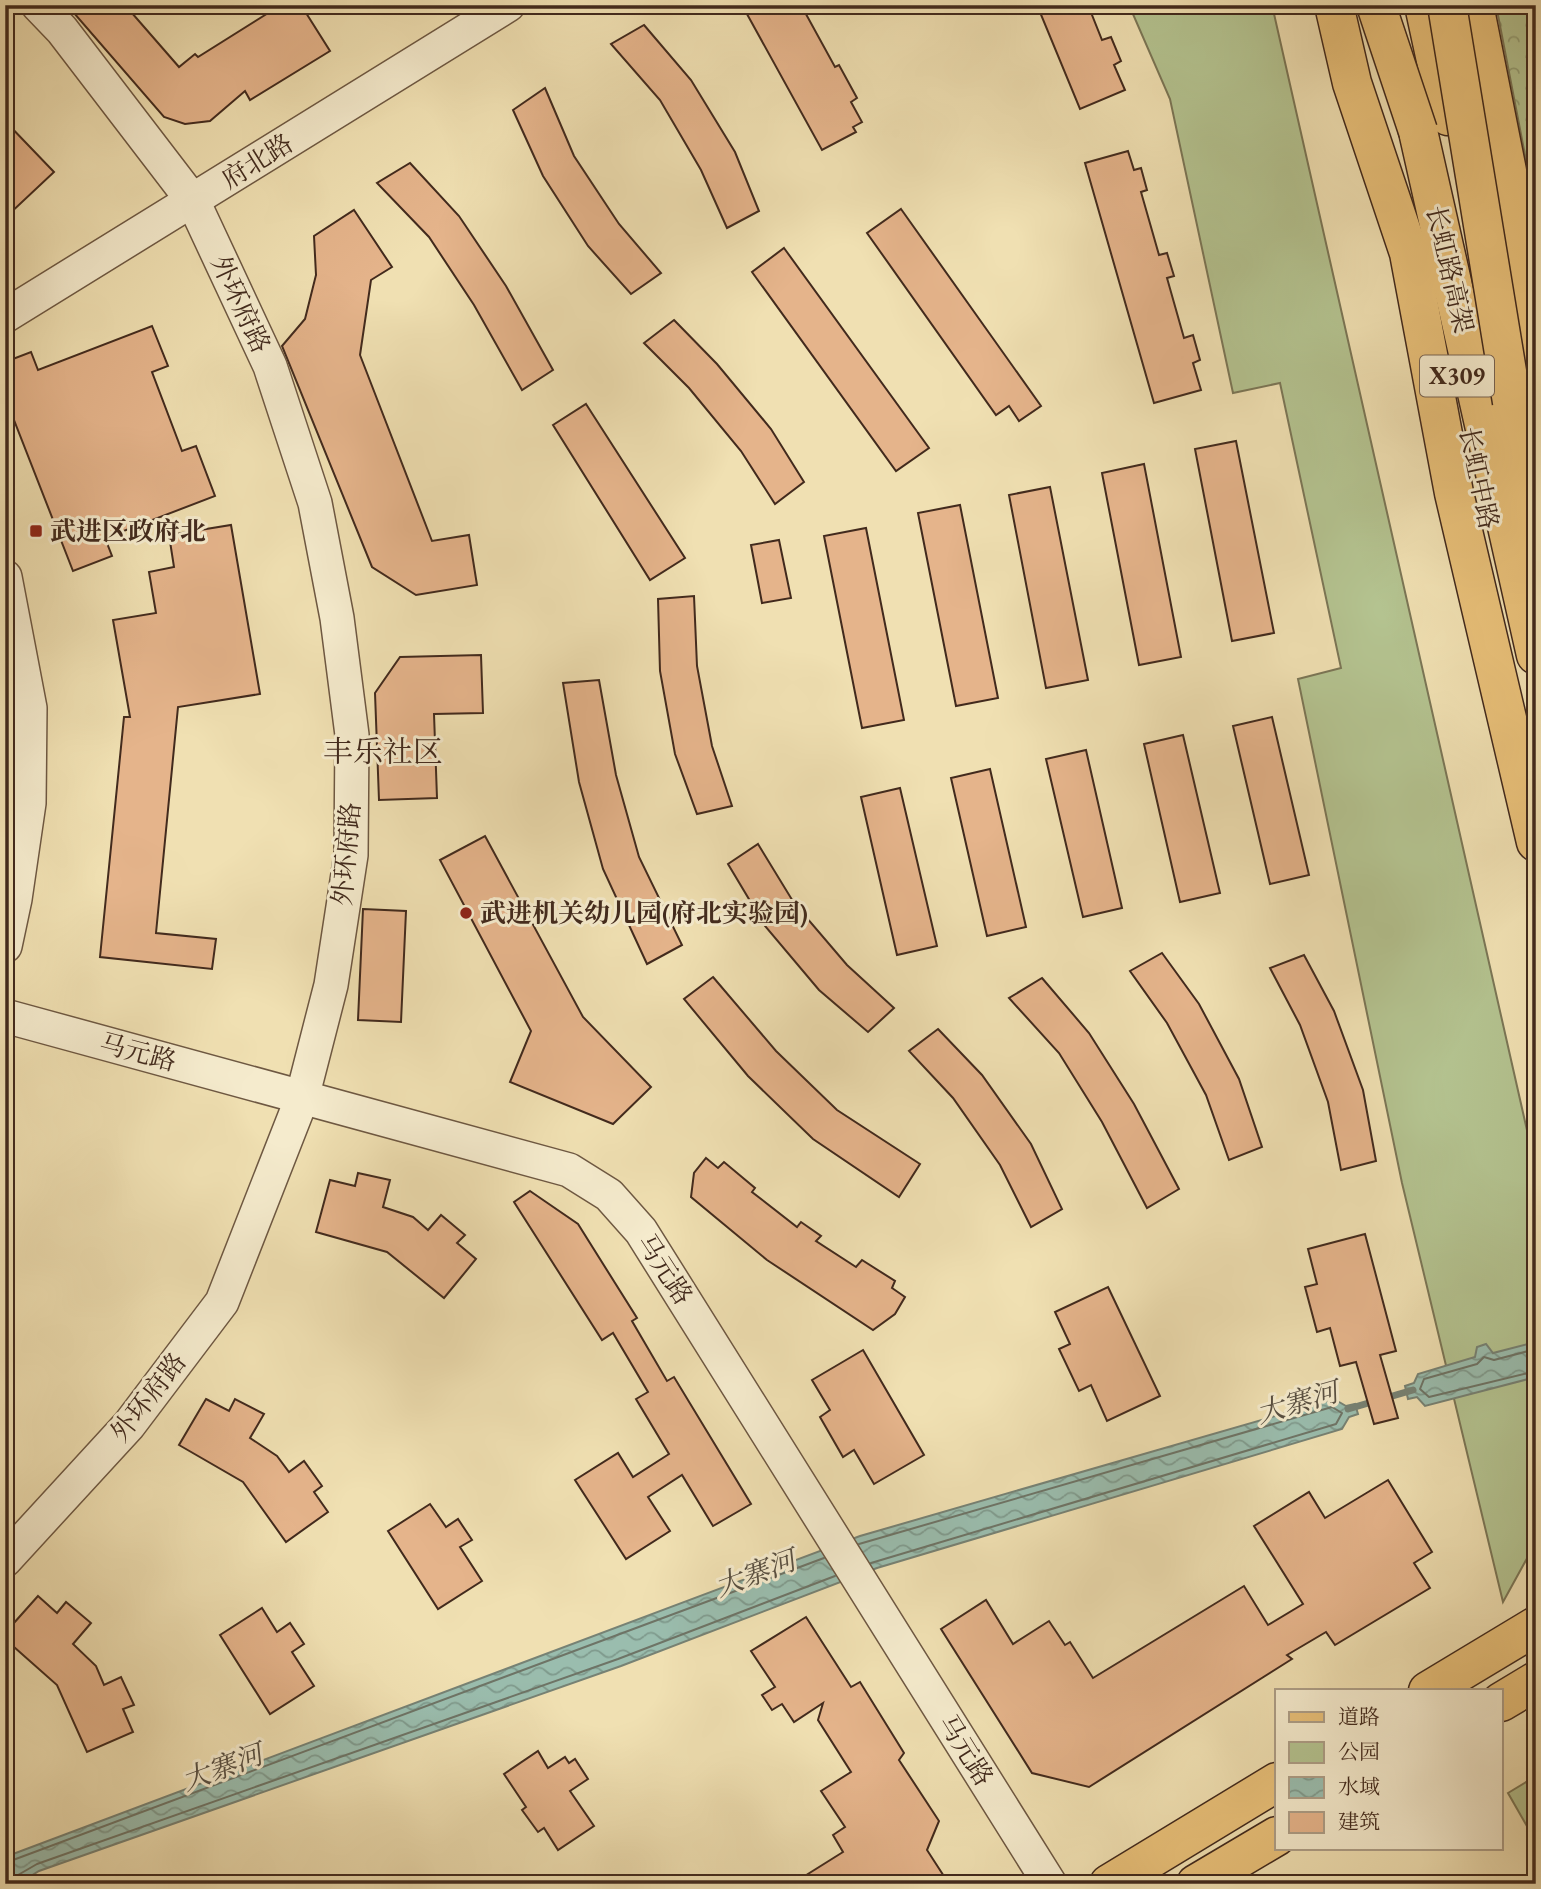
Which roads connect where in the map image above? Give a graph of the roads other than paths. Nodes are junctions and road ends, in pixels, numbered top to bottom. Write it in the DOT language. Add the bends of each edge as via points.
graph roads {
  1 [pos="38,5"];
  2 [pos="508,5"];
  3 [pos="1334,5"];
  4 [pos="1376,5"];
  5 [pos="1390,5"];
  6 [pos="1424,5"];
  7 [pos="1437,5"];
  8 [pos="1447,5"];
  9 [pos="1474,5"];
  10 [pos="1418,131"];
  11 [pos="192,201"];
  12 [pos="5,316"];
  13 [pos="1536,351"];
  14 [pos="1524,408"];
  15 [pos="1536,511"];
  16 [pos="5,577"];
  17 [pos="1536,655"];
  18 [pos="1536,747"];
  19 [pos="1536,842"];
  20 [pos="5,946"];
  21 [pos="5,1016"];
  22 [pos="302,1098"];
  23 [pos="5,1560"];
  24 [pos="1536,1600"];
  25 [pos="1536,1626"];
  26 [pos="1464,1669"];
  27 [pos="1536,1681"];
  28 [pos="1431,1689"];
  29 [pos="1536,1690"];
  30 [pos="1502,1702"];
  31 [pos="1502,1703"];
  32 [pos="1275,1783"];
  33 [pos="1275,1837"];
  34 [pos="1050,1884"];
  35 [pos="1109,1884"];
  36 [pos="1196,1884"];
  1 -- 11 [label="street, 外环府路"];
  2 -- 11 [label="street, 府北路"];
  3 -- 19 [label="main road" via="1352,83 1409,253 1454,493"];
  4 -- 10 [label="main road, bridge"];
  4 -- 18 [label="main road, 长虹中路 / X309"];
  5 -- 10 [label="main road, 长虹路高架 / X309, bridge"];
  6 -- 14 [label="main road, 长虹路高架 / X309, bridge"];
  7 -- 14 [label="main road"];
  8 -- 14 [label="main road, bridge"];
  9 -- 13 [label="main road"];
  10 -- 17 [label="main road, 长虹路高架 / X309"];
  11 -- 12 [label="street, 府北路"];
  11 -- 22 [label="street, 外环府路" via="270,366 315,503 337,618 352,735 351,855 331,985"];
  14 -- 15 [label="main road, 长虹路高架 / X309"];
  16 -- 20 [label="street" via="30,708 29,803"];
  21 -- 22 [label="street, 马元路"];
  22 -- 23 [label="street, 外环府路" via="222,1302 129,1425"];
  22 -- 34 [label="street, 马元路" via="569,1170 608,1195 641,1231"];
  24 -- 26 [label="main road"];
  25 -- 26 [label="main road"];
  26 -- 28 [label="main road"];
  27 -- 30 [label="main road"];
  29 -- 31 [label="main road"];
  32 -- 35 [label="main road"];
  33 -- 36 [label="main road"];
}
